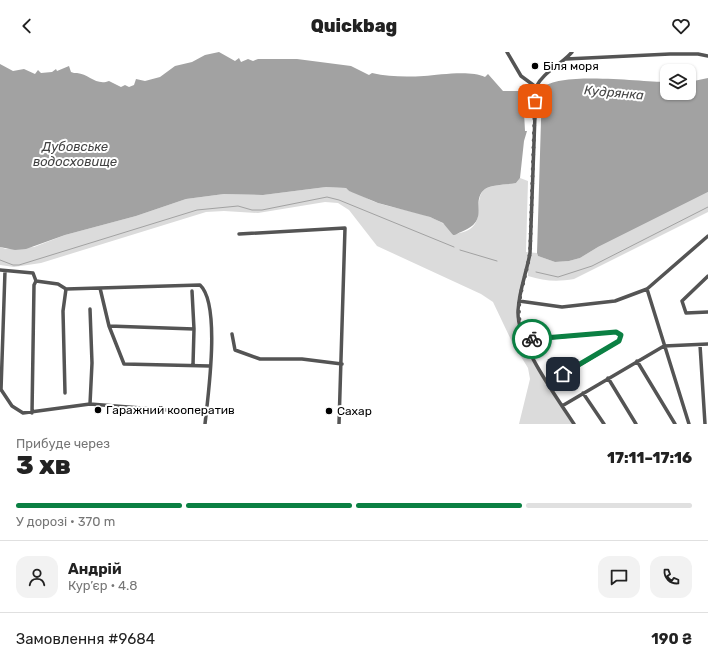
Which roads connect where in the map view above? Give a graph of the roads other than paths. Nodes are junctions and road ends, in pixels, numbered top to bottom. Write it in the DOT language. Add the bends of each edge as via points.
graph roads {
  1 [pos="506,52"];
  2 [pos="572,52"];
  3 [pos="708,56"];
  4 [pos="566,59"];
  5 [pos="536,88"];
  6 [pos="239,234"];
  7 [pos="708,236"];
  8 [pos="0,270"];
  9 [pos="6,271"];
  10 [pos="708,276"];
  11 [pos="36,281"];
  12 [pos="100,288"];
  13 [pos="66,289"];
  14 [pos="647,289"];
  15 [pos="192,291"];
  16 [pos="519,301"];
  17 [pos="90,309"];
  18 [pos="708,312"];
  19 [pos="109,326"];
  20 [pos="194,329"];
  21 [pos="232,334"];
  22 [pos="525,340"];
  23 [pos="700,344"];
  24 [pos="708,344"];
  25 [pos="664,346"];
  26 [pos="637,361"];
  27 [pos="342,364"];
  28 [pos="193,365"];
  29 [pos="210,366"];
  30 [pos="608,378"];
  31 [pos="548,384"];
  32 [pos="0,389"];
  33 [pos="65,393"];
  34 [pos="583,393"];
  35 [pos="90,404"];
  36 [pos="562,406"];
  37 [pos="205,412"];
  38 [pos="32,413"];
  39 [pos="205,424"];
  40 [pos="339,424"];
  41 [pos="574,424"];
  42 [pos="604,424"];
  43 [pos="636,424"];
  44 [pos="675,424"];
  45 [pos="689,424"];
  46 [pos="705,424"];
  1 -- 5 [label="street" via="521,76"];
  2 -- 4 [label="street"];
  3 -- 4 [label="street" via="670,54"];
  4 -- 5 [label="street" via="544,76"];
  5 -- 16 [label="street" via="530,252"];
  6 -- 27 [label="street" via="345,228"];
  7 -- 14 [label="street"];
  8 -- 9 [label="street"];
  9 -- 11 [label="street" via="33,272"];
  9 -- 32 [label="street"];
  10 -- 18 [label="street" via="682,301 686,313"];
  11 -- 13 [label="street" via="58,284"];
  11 -- 38 [label="street"];
  12 -- 13 [label="street"];
  12 -- 19 [label="street"];
  12 -- 29 [label="street" via="200,285 206,290 210,306"];
  13 -- 33 [label="street" via="63,311"];
  14 -- 16 [label="street" via="615,300 584,306 562,307"];
  14 -- 25 [label="street"];
  15 -- 20 [label="street"];
  16 -- 22 [label="street" via="518,318"];
  17 -- 35 [label="street"];
  19 -- 20 [label="street"];
  19 -- 28 [label="street" via="124,364"];
  20 -- 28 [label="street"];
  21 -- 27 [label="street" via="235,350 260,359 302,359"];
  22 -- 31 [label="street"];
  22 -- 31 [label="street" via="616,332 621,335 619,341"];
  23 -- 24 [label="street"];
  23 -- 25 [label="street"];
  23 -- 46 [label="street"];
  25 -- 26 [label="street"];
  25 -- 45 [label="street"];
  26 -- 30 [label="street"];
  26 -- 44 [label="street"];
  27 -- 40 [label="street"];
  28 -- 29 [label="street"];
  29 -- 37 [label="street"];
  30 -- 34 [label="street"];
  30 -- 43 [label="street"];
  31 -- 36 [label="street"];
  32 -- 38 [label="street" via="18,411"];
  34 -- 36 [label="street"];
  34 -- 42 [label="street"];
  35 -- 37 [label="street"];
  35 -- 38 [label="street"];
  36 -- 41 [label="street"];
  37 -- 39 [label="street"];
}
